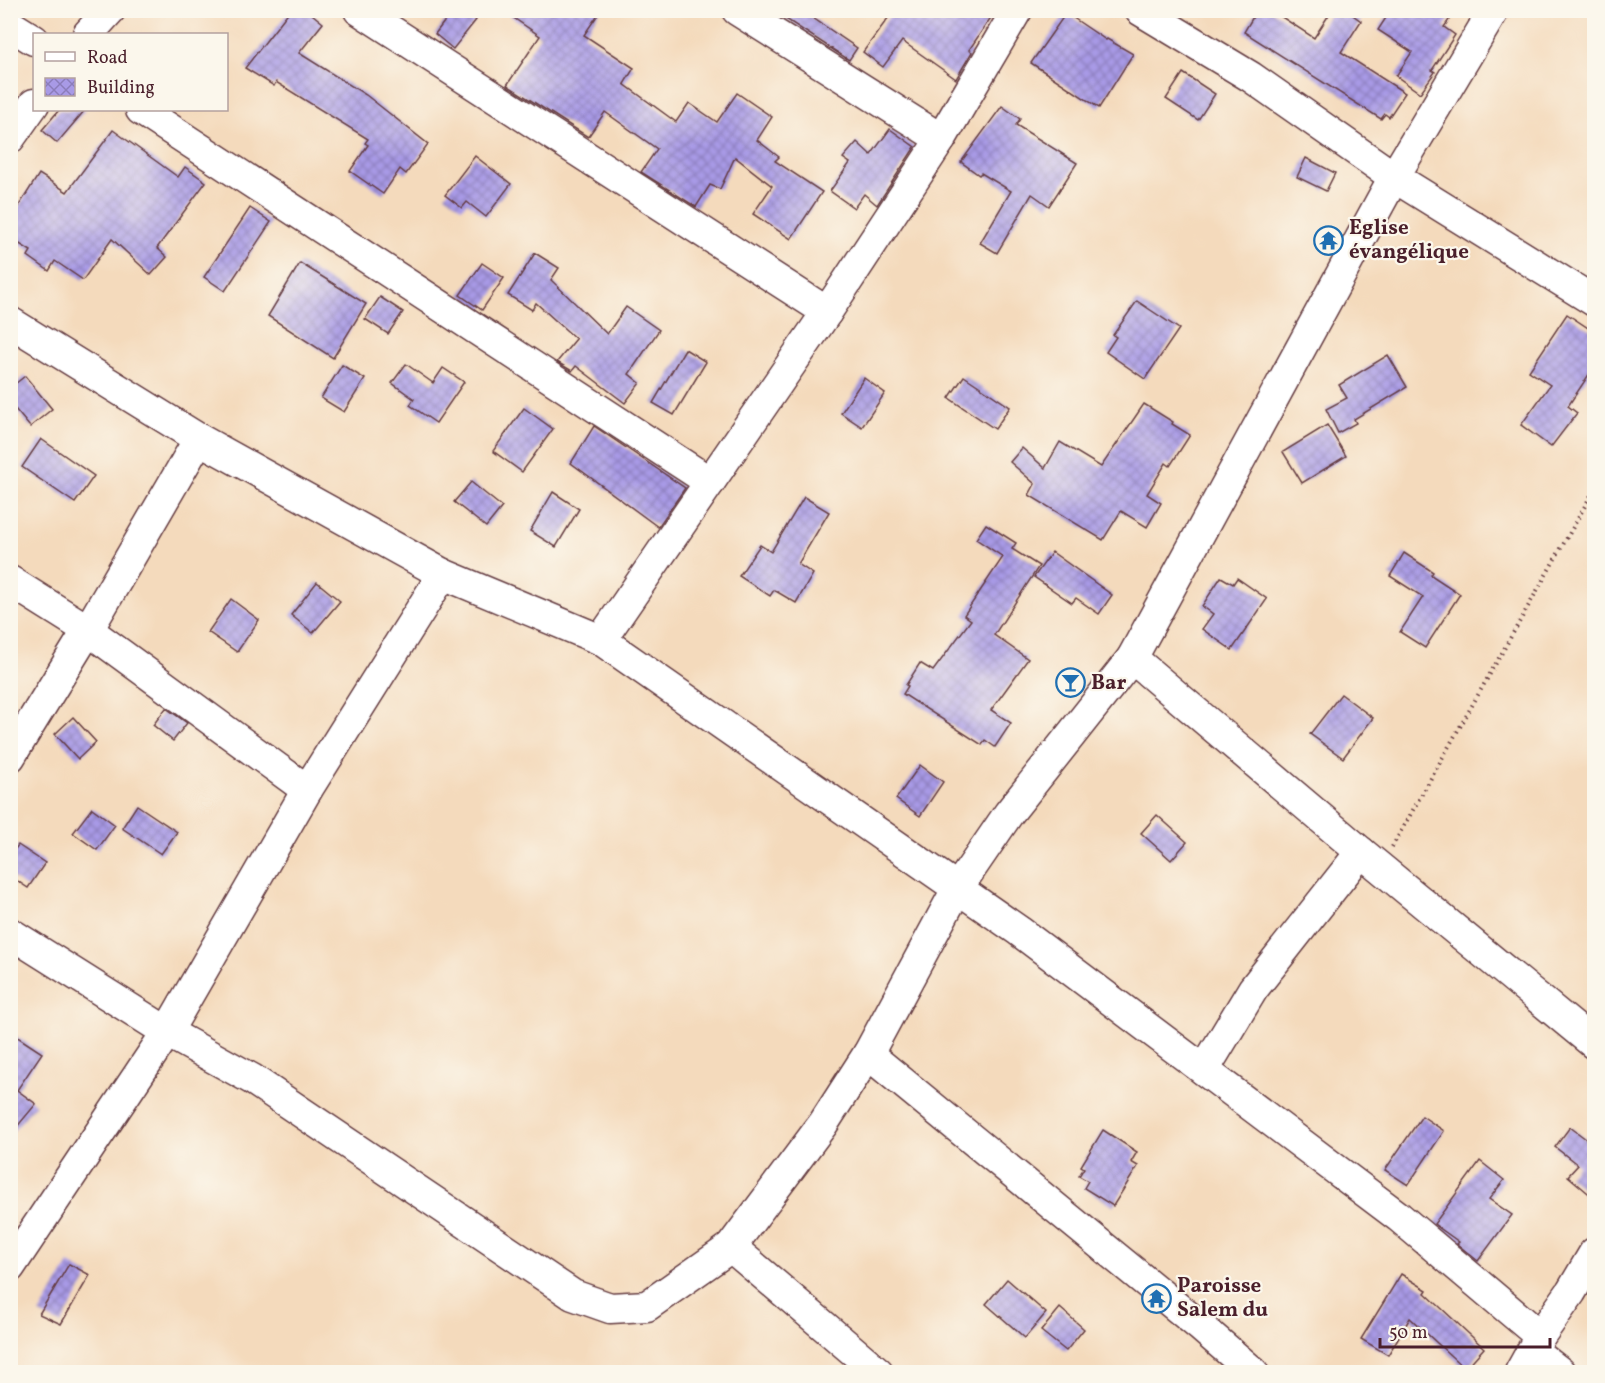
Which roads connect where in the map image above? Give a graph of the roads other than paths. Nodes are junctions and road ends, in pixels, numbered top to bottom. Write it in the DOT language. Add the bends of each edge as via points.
graph roads {
  1 [pos="110,10"];
  2 [pos="359,10"];
  3 [pos="737,10"];
  4 [pos="1017,10"];
  5 [pos="1140,10"];
  6 [pos="1494,10"];
  7 [pos="10,25"];
  8 [pos="89,33"];
  9 [pos="33,39"];
  10 [pos="33,105"];
  11 [pos="143,111"];
  12 [pos="10,138"];
  13 [pos="941,139"];
  14 [pos="1394,177"];
  15 [pos="1594,301"];
  16 [pos="827,312"];
  17 [pos="10,322"];
  18 [pos="199,439"];
  19 [pos="710,482"];
  20 [pos="443,574"];
  21 [pos="10,581"];
  22 [pos="88,630"];
  23 [pos="601,640"];
  24 [pos="1132,658"];
  25 [pos="10,757"];
  26 [pos="307,790"];
  27 [pos="1371,860"];
  28 [pos="957,889"];
  29 [pos="10,933"];
  30 [pos="167,1032"];
  31 [pos="1594,1044"];
  32 [pos="868,1054"];
  33 [pos="1204,1070"];
  34 [pos="731,1246"];
  35 [pos="1594,1253"];
  36 [pos="10,1267"];
  37 [pos="1531,1353"];
  38 [pos="878,1372"];
  39 [pos="1253,1372"];
  40 [pos="1560,1372"];
  1 -- 8 [label="street"];
  2 -- 16 [label="street"];
  3 -- 13 [label="street"];
  4 -- 13 [label="street"];
  5 -- 14 [label="street" via="1251,77"];
  6 -- 14 [label="street"];
  7 -- 9 [label="street"];
  10 -- 12 [label="street"];
  11 -- 19 [label="street"];
  13 -- 16 [label="street"];
  14 -- 15 [label="street"];
  14 -- 24 [label="street"];
  16 -- 19 [label="street"];
  17 -- 18 [label="street"];
  18 -- 20 [label="street"];
  18 -- 22 [label="street"];
  19 -- 23 [label="street"];
  20 -- 23 [label="street"];
  20 -- 26 [label="street"];
  21 -- 22 [label="street"];
  22 -- 25 [label="street"];
  22 -- 26 [label="street"];
  23 -- 28 [label="street"];
  24 -- 27 [label="street"];
  24 -- 28 [label="street" via="1009,813"];
  26 -- 30 [label="street"];
  27 -- 31 [label="street"];
  27 -- 33 [label="street" via="1253,989"];
  28 -- 32 [label="street"];
  28 -- 33 [label="street"];
  29 -- 30 [label="street"];
  30 -- 34 [label="street" via="252,1079 573,1295 609,1308 647,1306"];
  30 -- 36 [label="street"];
  32 -- 34 [label="street" via="823,1124"];
  32 -- 39 [label="street"];
  33 -- 37 [label="street" via="1399,1217"];
  34 -- 38 [label="street"];
  35 -- 37 [label="street"];
  37 -- 40 [label="street"];
}
